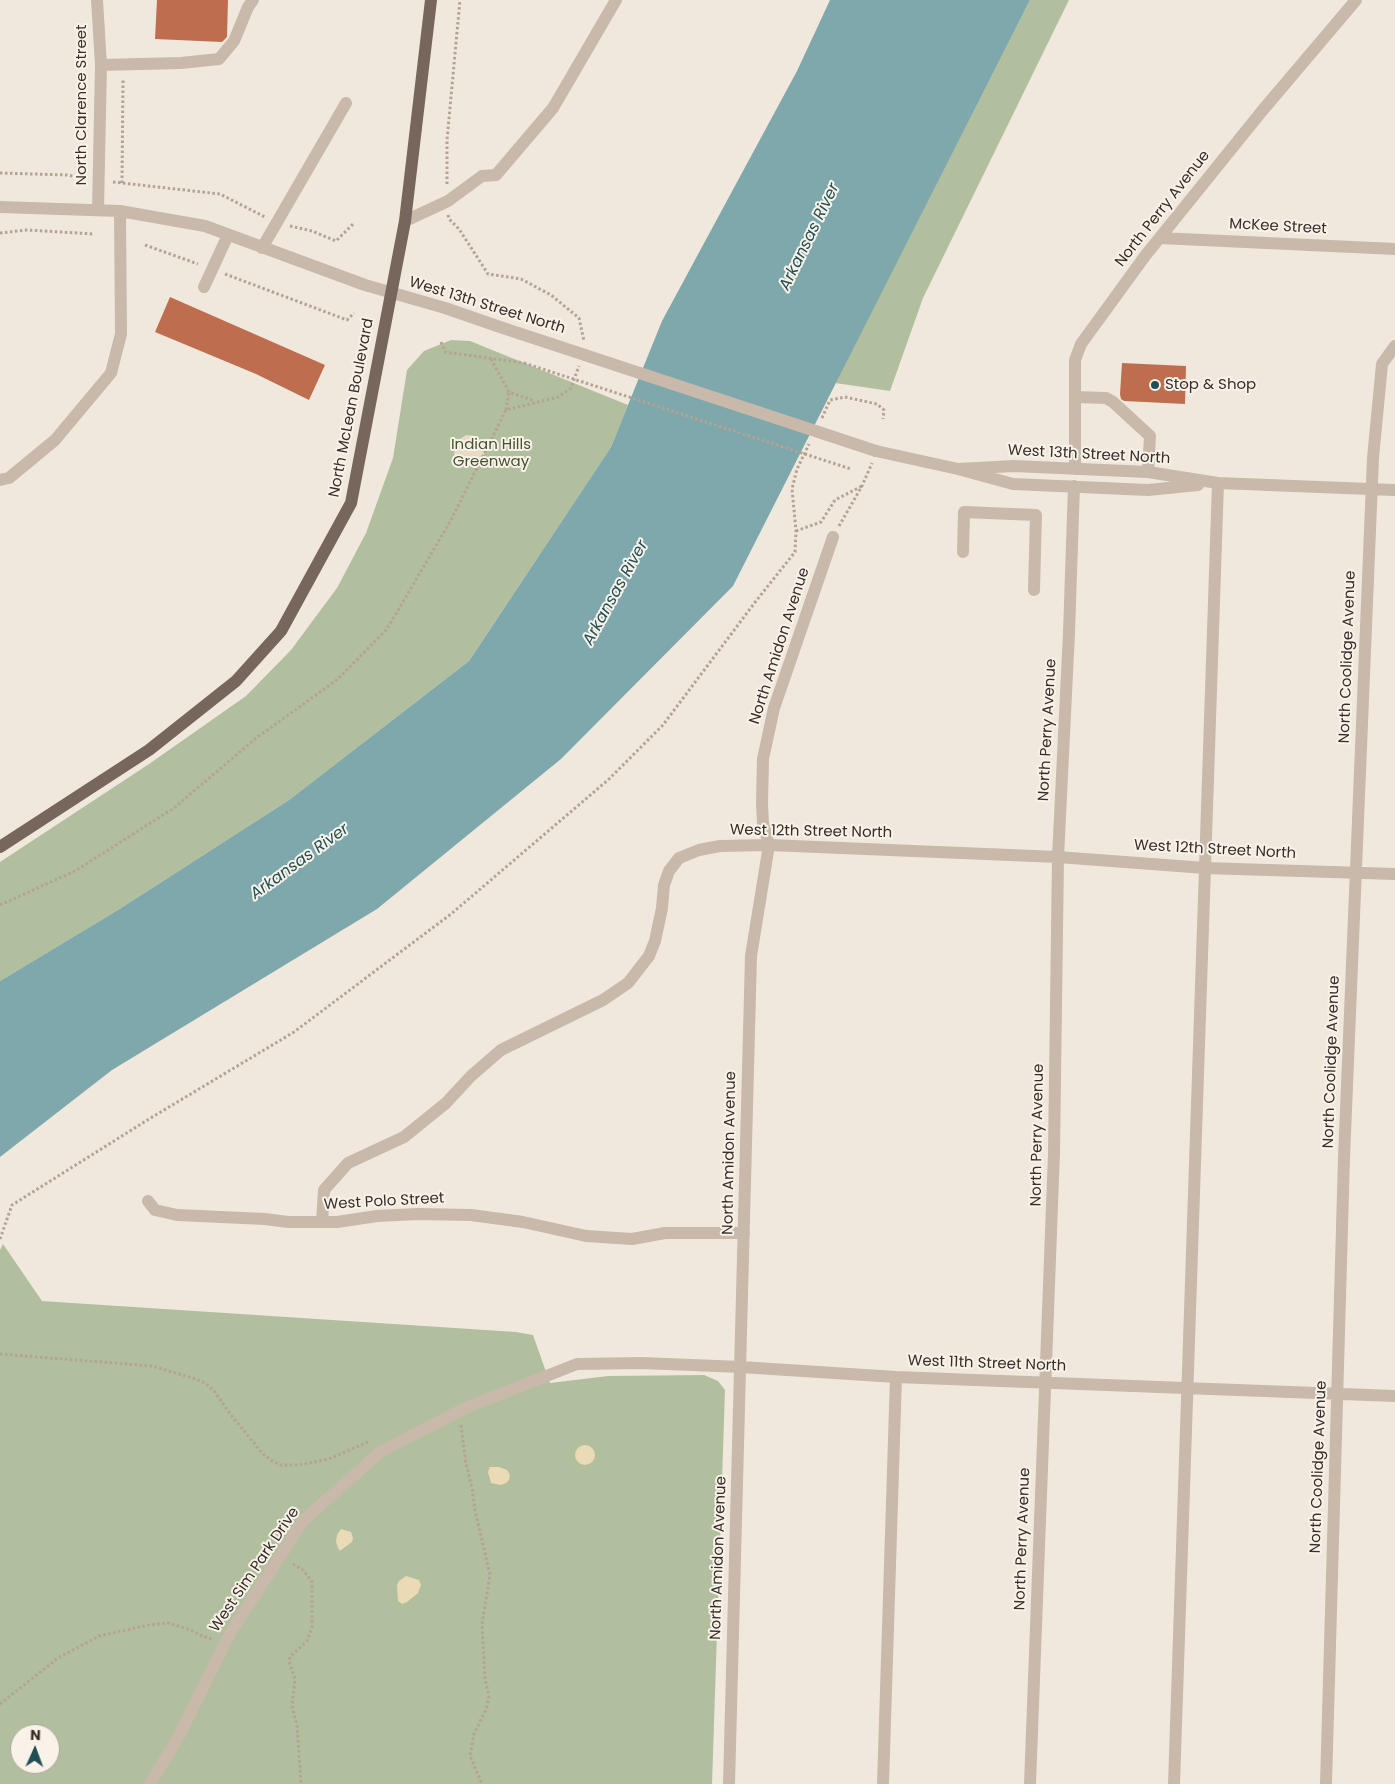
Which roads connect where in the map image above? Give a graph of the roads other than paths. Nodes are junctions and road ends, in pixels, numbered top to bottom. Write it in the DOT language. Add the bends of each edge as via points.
graph roads {
  1 [pos="98,0"];
  2 [pos="253,0"];
  3 [pos="431,0"];
  4 [pos="616,0"];
  5 [pos="1356,0"];
  6 [pos="101,66"];
  7 [pos="346,103"];
  8 [pos="0,206"];
  9 [pos="98,210"];
  10 [pos="120,210"];
  11 [pos="405,221"];
  12 [pos="228,234"];
  13 [pos="1160,238"];
  14 [pos="262,248"];
  15 [pos="1395,249"];
  16 [pos="204,286"];
  17 [pos="391,294"];
  18 [pos="1395,346"];
  19 [pos="1075,397"];
  20 [pos="958,469"];
  21 [pos="1075,469"];
  22 [pos="1148,472"];
  23 [pos="0,480"];
  24 [pos="1218,483"];
  25 [pos="1074,486"];
  26 [pos="1372,489"];
  27 [pos="1395,490"];
  28 [pos="833,537"];
  29 [pos="963,552"];
  30 [pos="1034,590"];
  31 [pos="769,845"];
  32 [pos="0,847"];
  33 [pos="1058,857"];
  34 [pos="1205,868"];
  35 [pos="1356,873"];
  36 [pos="1395,874"];
  37 [pos="148,1201"];
  38 [pos="322,1222"];
  39 [pos="744,1233"];
  40 [pos="577,1364"];
  41 [pos="741,1367"];
  42 [pos="896,1377"];
  43 [pos="1046,1383"];
  44 [pos="1188,1388"];
  45 [pos="1338,1394"];
  46 [pos="1395,1396"];
  47 [pos="150,1784"];
  48 [pos="729,1784"];
  49 [pos="884,1784"];
  50 [pos="1030,1784"];
  51 [pos="1174,1784"];
  52 [pos="1326,1784"];
  1 -- 6 [label="street, North Clarence Street"];
  2 -- 6 [label="street" via="234,41 219,59"];
  3 -- 11 [label="main road, North McLean Boulevard"];
  4 -- 11 [label="street" via="553,108 496,175 482,176 448,201"];
  5 -- 13 [label="street, North Perry Avenue"];
  6 -- 9 [label="street, North Clarence Street"];
  7 -- 14 [label="street"];
  8 -- 9 [label="street, West 13th Street North"];
  9 -- 10 [label="street, West 13th Street North"];
  10 -- 12 [label="street, West 13th Street North" via="205,226"];
  10 -- 23 [label="street" via="121,334 111,373 55,440 9,478"];
  11 -- 17 [label="main road, North McLean Boulevard"];
  12 -- 14 [label="street, West 13th Street North"];
  12 -- 16 [label="street"];
  13 -- 15 [label="street, McKee Street"];
  13 -- 19 [label="street, North Perry Avenue" via="1081,344 1075,360"];
  14 -- 17 [label="street, West 13th Street North"];
  17 -- 20 [label="street, West 13th Street North, bridge" via="445,308 876,451"];
  17 -- 32 [label="main road, North McLean Boulevard" via="351,503 281,631 236,681 149,750"];
  18 -- 26 [label="street, North Coolidge Avenue" via="1382,364"];
  19 -- 21 [label="street, North Perry Avenue"];
  19 -- 22 [label="street" via="1106,398 1150,436"];
  20 -- 21 [label="street, West 13th Street North" via="1014,466"];
  20 -- 25 [label="street, West 13th Street North" via="1013,484"];
  21 -- 22 [label="street, West 13th Street North"];
  22 -- 24 [label="street, West 13th Street North"];
  24 -- 25 [label="street, West 13th Street North" via="1148,490"];
  24 -- 26 [label="street, West 13th Street North"];
  24 -- 34 [label="street"];
  25 -- 33 [label="street, North Perry Avenue"];
  26 -- 27 [label="street, West 13th Street North"];
  26 -- 35 [label="street, North Coolidge Avenue"];
  28 -- 31 [label="street, North Amidon Avenue" via="774,708 763,759 763,823"];
  29 -- 30 [label="street" via="964,512 1036,515"];
  31 -- 33 [label="street, West 12th Street North"];
  31 -- 38 [label="street, West 12th Street North" via="720,846 679,858 664,885 662,908 649,956 628,983 602,1000 501,1050 446,1103 404,1137 348,1163 324,1190"];
  31 -- 39 [label="street, North Amidon Avenue" via="751,956"];
  33 -- 34 [label="street, West 12th Street North"];
  33 -- 43 [label="street, North Perry Avenue" via="1054,1153"];
  34 -- 35 [label="street, West 12th Street North"];
  34 -- 44 [label="street"];
  35 -- 36 [label="street, West 12th Street North"];
  35 -- 45 [label="street, North Coolidge Avenue"];
  37 -- 38 [label="street, West Polo Street" via="155,1210 177,1215"];
  38 -- 39 [label="street, West Polo Street" via="418,1214 471,1215 586,1236 632,1239 665,1233"];
  39 -- 41 [label="street, North Amidon Avenue"];
  40 -- 41 [label="street, West 11th Street North"];
  40 -- 47 [label="street, West Sim Park Drive" via="460,1410 380,1452 304,1520 230,1633 179,1736"];
  41 -- 42 [label="street, West 11th Street North"];
  41 -- 48 [label="street, North Amidon Avenue"];
  42 -- 43 [label="street, West 11th Street North"];
  42 -- 49 [label="street"];
  43 -- 44 [label="street, West 11th Street North"];
  43 -- 50 [label="street, North Perry Avenue"];
  44 -- 45 [label="street, West 11th Street North"];
  44 -- 51 [label="street"];
  45 -- 46 [label="street, West 11th Street North"];
  45 -- 52 [label="street, North Coolidge Avenue"];
}
